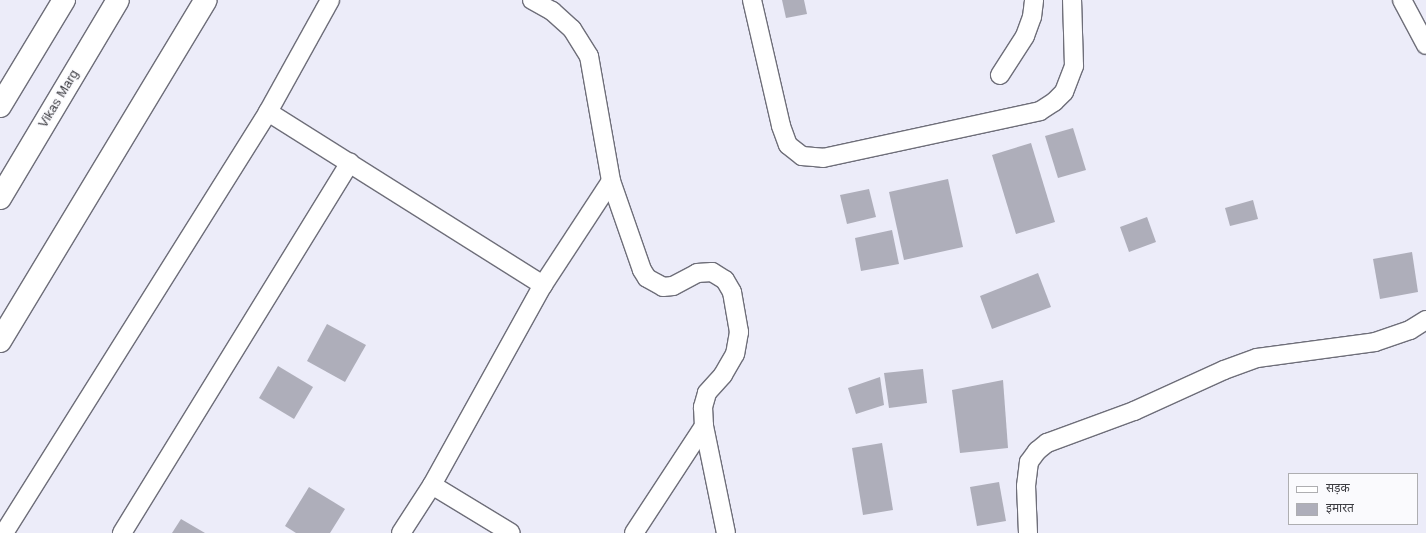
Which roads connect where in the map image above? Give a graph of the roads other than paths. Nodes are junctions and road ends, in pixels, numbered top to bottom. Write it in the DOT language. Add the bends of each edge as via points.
graph roads {
  1 [pos="64,0"];
  2 [pos="118,0"];
  3 [pos="206,0"];
  4 [pos="330,0"];
  5 [pos="532,0"];
  6 [pos="752,0"];
  7 [pos="1034,0"];
  8 [pos="1072,0"];
  9 [pos="1402,0"];
  10 [pos="556,6"];
  11 [pos="1426,45"];
  12 [pos="1000,75"];
  13 [pos="0,106"];
  14 [pos="268,112"];
  15 [pos="350,162"];
  16 [pos="611,181"];
  17 [pos="0,198"];
  18 [pos="543,285"];
  19 [pos="1426,320"];
  20 [pos="0,341"];
  21 [pos="704,426"];
  22 [pos="432,485"];
  23 [pos="4,533"];
  24 [pos="122,533"];
  25 [pos="401,533"];
  26 [pos="511,533"];
  27 [pos="634,533"];
  28 [pos="726,533"];
  29 [pos="1028,533"];
  1 -- 13 [label="street"];
  2 -- 17 [label="street, Vikas Marg"];
  3 -- 20 [label="street"];
  4 -- 14 [label="street"];
  5 -- 10 [label="street"];
  6 -- 8 [label="street" via="781,126 788,145 802,156 823,158 1040,111 1064,92 1074,66"];
  7 -- 12 [label="street" via="1025,36"];
  9 -- 11 [label="street"];
  10 -- 16 [label="street" via="589,56"];
  14 -- 15 [label="street"];
  14 -- 23 [label="street"];
  15 -- 18 [label="street"];
  15 -- 24 [label="street"];
  16 -- 18 [label="street"];
  16 -- 21 [label="street" via="647,278 663,287 673,286 697,274 712,272 725,280 732,292 739,332 735,354 723,375 707,393 703,407"];
  18 -- 22 [label="street"];
  19 -- 29 [label="street" via="1410,330 1375,342 1257,358 1224,370 1134,411 1047,443 1029,462 1026,486"];
  21 -- 27 [label="street"];
  21 -- 28 [label="street"];
  22 -- 25 [label="street"];
  22 -- 26 [label="street"];
}
